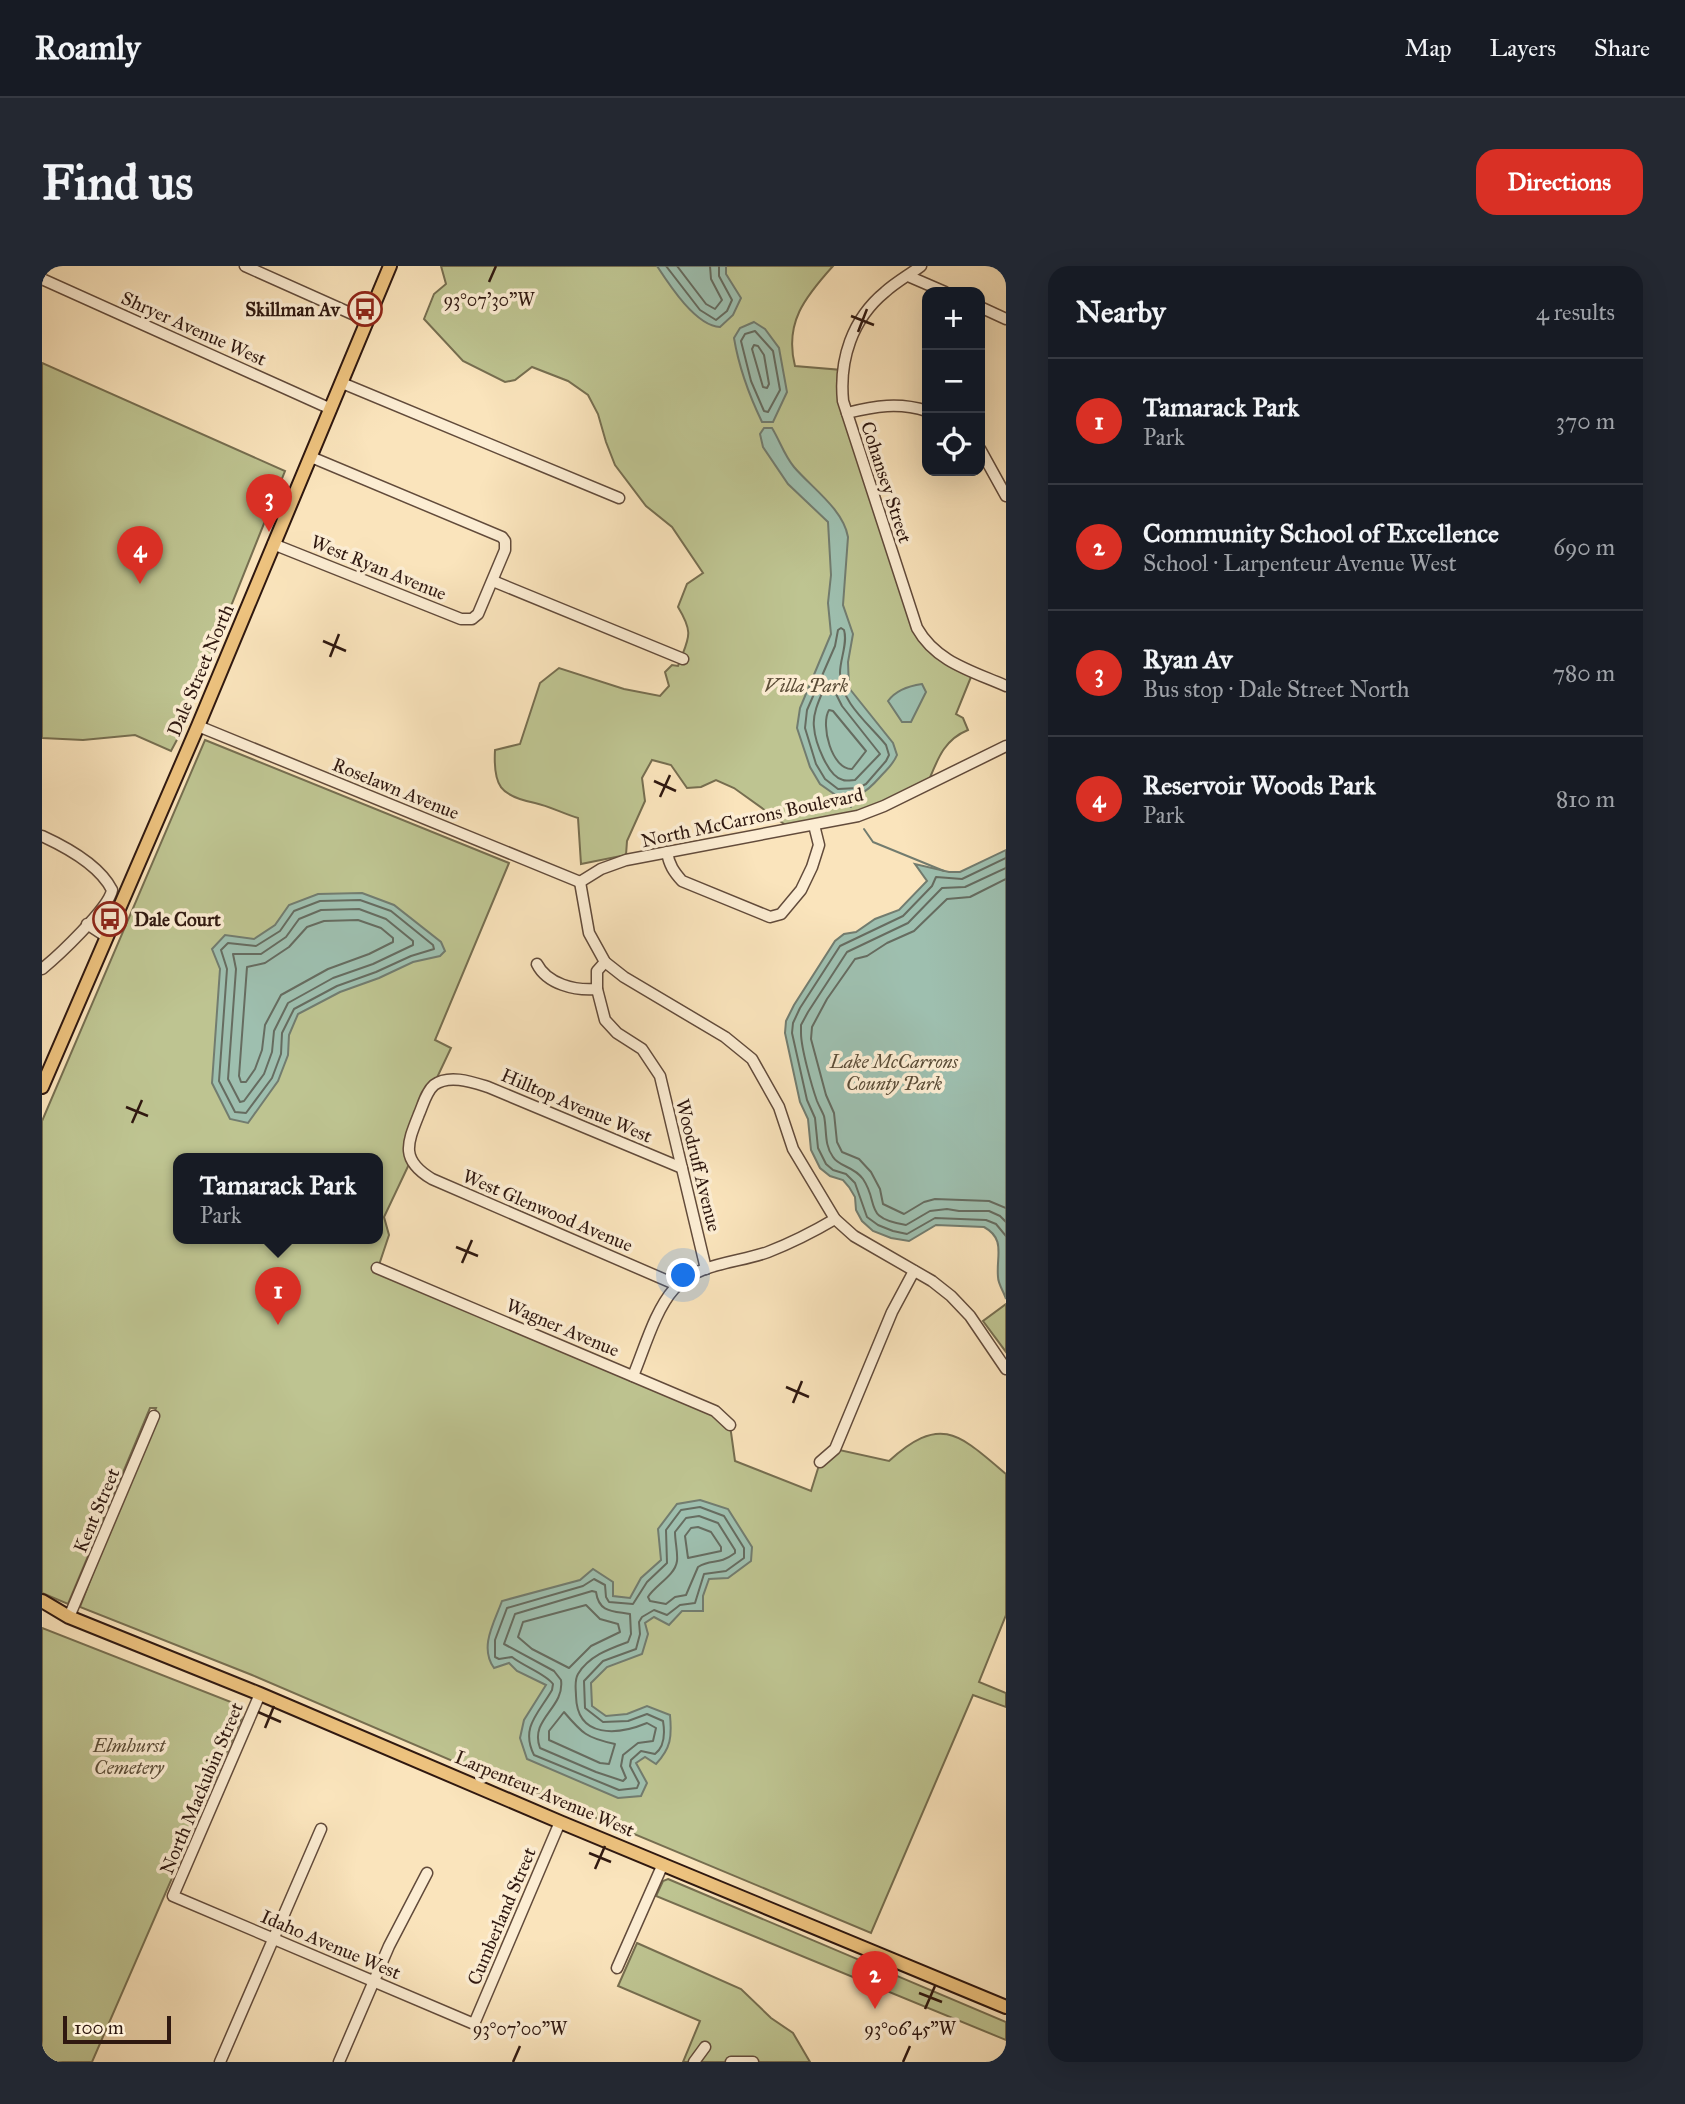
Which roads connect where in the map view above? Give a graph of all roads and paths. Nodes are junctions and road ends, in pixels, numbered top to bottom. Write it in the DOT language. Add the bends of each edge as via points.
graph roads {
  1 [pos="245,266"];
  2 [pos="390,266"];
  3 [pos="921,266"];
  4 [pos="908,276"];
  5 [pos="42,279"];
  6 [pos="933,287"];
  7 [pos="985,309"];
  8 [pos="1006,319"];
  9 [pos="368,321"];
  10 [pos="342,383"];
  11 [pos="331,410"];
  12 [pos="922,410"];
  13 [pos="847,414"];
  14 [pos="311,457"];
  15 [pos="985,458"];
  16 [pos="1006,496"];
  17 [pos="619,498"];
  18 [pos="274,544"];
  19 [pos="493,581"];
  20 [pos="683,659"];
  21 [pos="1006,686"];
  22 [pos="198,726"];
  23 [pos="1006,746"];
  24 [pos="814,825"];
  25 [pos="42,836"];
  26 [pos="667,852"];
  27 [pos="580,882"];
  28 [pos="87,924"];
  29 [pos="107,937"];
  30 [pos="605,962"];
  31 [pos="537,964"];
  32 [pos="42,969"];
  33 [pos="597,989"];
  34 [pos="456,1080"];
  35 [pos="42,1087"];
  36 [pos="682,1168"];
  37 [pos="835,1219"];
  38 [pos="377,1268"];
  39 [pos="706,1269"];
  40 [pos="914,1271"];
  41 [pos="677,1285"];
  42 [pos="1006,1369"];
  43 [pos="633,1376"];
  44 [pos="154,1416"];
  45 [pos="730,1425"];
  46 [pos="820,1462"];
  47 [pos="42,1601"];
  48 [pos="42,1610"];
  49 [pos="69,1617"];
  50 [pos="260,1694"];
  51 [pos="560,1822"];
  52 [pos="321,1829"];
  53 [pos="663,1864"];
  54 [pos="427,1872"];
  55 [pos="173,1896"];
  56 [pos="273,1939"];
  57 [pos="617,1968"];
  58 [pos="374,1982"];
  59 [pos="1006,2007"];
  60 [pos="474,2024"];
  61 [pos="705,2047"];
  62 [pos="220,2062"];
  63 [pos="339,2062"];
  64 [pos="694,2062"];
  65 [pos="731,2062"];
  66 [pos="753,2062"];
  1 -- 9 [label="street"];
  2 -- 9 [label="main road, Dale Street North"];
  3 -- 4 [label="street, Cohansey Street"];
  4 -- 6 [label="street"];
  4 -- 13 [label="street, Cohansey Street" via="870,306 849,342 842,378"];
  5 -- 11 [label="street, Shryer Avenue West"];
  7 -- 8 [label="street"];
  9 -- 10 [label="main road, Dale Street North"];
  10 -- 11 [label="main road, Dale Street North"];
  10 -- 17 [label="street"];
  11 -- 14 [label="main road, Dale Street North"];
  12 -- 13 [label="street" via="882,405"];
  13 -- 21 [label="street, Cohansey Street" via="917,628 943,658"];
  14 -- 18 [label="main road, Dale Street North"];
  14 -- 19 [label="street" via="499,534 505,550"];
  15 -- 16 [label="street"];
  18 -- 19 [label="street, West Ryan Avenue" via="461,619 478,614"];
  18 -- 22 [label="main road, Dale Street North"];
  19 -- 20 [label="street"];
  22 -- 27 [label="street, Roselawn Avenue"];
  22 -- 29 [label="main road, Dale Street North"];
  23 -- 24 [label="street, North McCarrons Boulevard" via="869,813"];
  24 -- 26 [label="street, North McCarrons Boulevard"];
  24 -- 26 [label="street" via="819,845 812,867 781,915 770,917 682,881"];
  25 -- 28 [label="street" via="108,882 111,897"];
  26 -- 27 [label="street, North McCarrons Boulevard" via="611,864"];
  27 -- 30 [label="street" via="589,933"];
  28 -- 29 [label="street"];
  28 -- 32 [label="street"];
  29 -- 35 [label="main road, Dale Street North"];
  30 -- 33 [label="street" via="597,971"];
  30 -- 37 [label="street" via="726,1037 752,1059 779,1107 793,1149"];
  31 -- 33 [label="street" via="542,973 570,988"];
  33 -- 36 [label="street, Woodruff Avenue" via="610,1027 642,1049 655,1066"];
  34 -- 36 [label="street, Hilltop Avenue West" via="488,1087"];
  34 -- 41 [label="street, West Glenwood Avenue" via="435,1085 426,1096 408,1139 411,1160 419,1171"];
  36 -- 39 [label="street, Woodruff Avenue"];
  37 -- 39 [label="street" via="765,1253"];
  37 -- 40 [label="street" via="854,1236"];
  38 -- 43 [label="street, Wagner Avenue"];
  39 -- 41 [label="street"];
  40 -- 42 [label="street" via="961,1305"];
  40 -- 46 [label="street" via="835,1449"];
  41 -- 43 [label="street"];
  43 -- 45 [label="street, Wagner Avenue" via="715,1411"];
  44 -- 49 [label="street, Kent Street"];
  47 -- 49 [label="main road, Larpenteur Avenue West"];
  48 -- 49 [label="main road, Larpenteur Avenue West"];
  49 -- 50 [label="main road, Larpenteur Avenue West"];
  50 -- 51 [label="main road, Larpenteur Avenue West"];
  50 -- 55 [label="street, North Mackubin Street"];
  51 -- 53 [label="main road, Larpenteur Avenue West"];
  51 -- 60 [label="street, Cumberland Street"];
  52 -- 56 [label="street"];
  53 -- 57 [label="street"];
  53 -- 59 [label="main road, Larpenteur Avenue West"];
  54 -- 58 [label="street"];
  55 -- 56 [label="street, Idaho Avenue West"];
  56 -- 58 [label="street, Idaho Avenue West"];
  56 -- 62 [label="street"];
  58 -- 60 [label="street, Idaho Avenue West"];
  58 -- 63 [label="street"];
  61 -- 64 [label="street"];
  65 -- 66 [label="street"];
}
